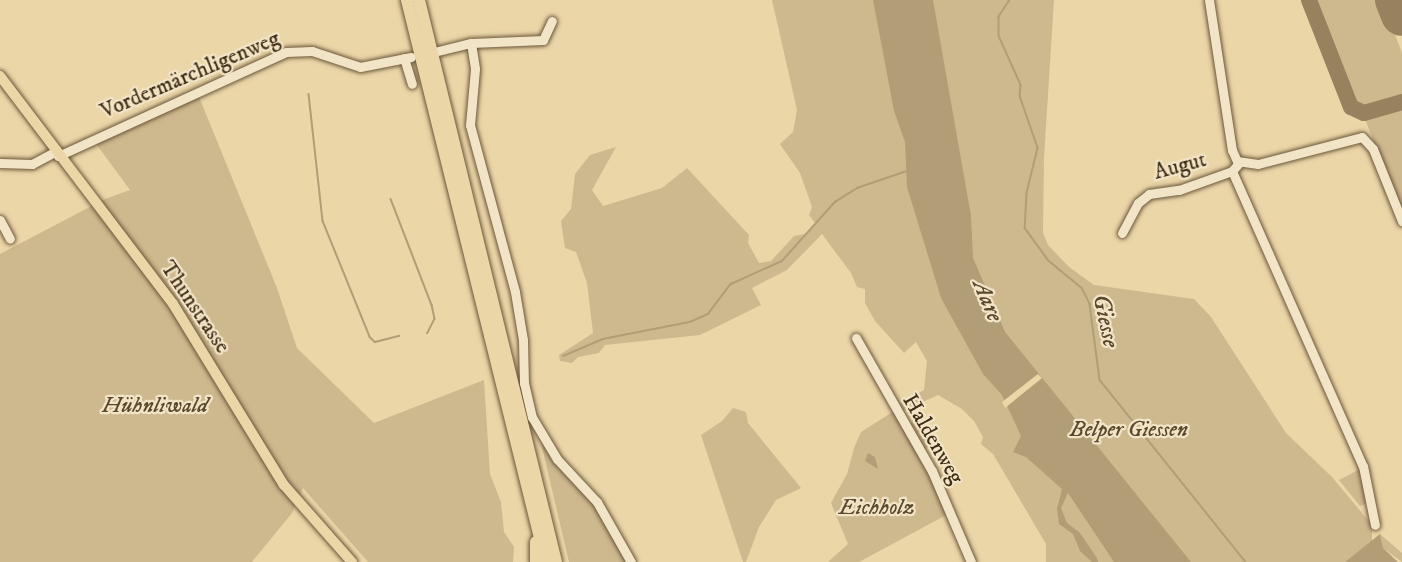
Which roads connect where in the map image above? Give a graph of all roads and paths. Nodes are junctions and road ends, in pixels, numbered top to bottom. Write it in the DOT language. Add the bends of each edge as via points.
graph roads {
  1 [pos="407,0"];
  2 [pos="419,0"];
  3 [pos="1209,0"];
  4 [pos="552,21"];
  5 [pos="471,43"];
  6 [pos="438,51"];
  7 [pos="0,76"];
  8 [pos="412,84"];
  9 [pos="57,154"];
  10 [pos="0,163"];
  11 [pos="1236,167"];
  12 [pos="0,220"];
  13 [pos="1402,221"];
  14 [pos="1122,233"];
  15 [pos="10,239"];
  16 [pos="856,338"];
  17 [pos="1375,525"];
  18 [pos="536,526"];
  19 [pos="352,562"];
  20 [pos="536,562"];
  21 [pos="546,562"];
  22 [pos="556,562"];
  23 [pos="631,562"];
  24 [pos="971,562"];
  1 -- 18 [label="highway"];
  2 -- 22 [label="highway"];
  3 -- 11 [label="street"];
  4 -- 5 [label="street" via="543,40"];
  5 -- 6 [label="street"];
  5 -- 23 [label="street" via="475,69 471,131 515,292 527,396 546,442 617,532"];
  7 -- 9 [label="main road, Thunstrasse"];
  8 -- 9 [label="street, Vordermärchligenweg" via="408,58 360,67 312,51 286,52"];
  9 -- 10 [label="street, Vordermärchligenweg" via="32,165"];
  9 -- 19 [label="main road, Thunstrasse" via="173,304 284,485"];
  11 -- 13 [label="street, Augut" via="1362,137 1373,149"];
  11 -- 14 [label="street, Augut" via="1179,190 1149,194 1138,202"];
  11 -- 17 [label="street" via="1363,466"];
  12 -- 15 [label="street"];
  16 -- 24 [label="street, Haldenweg" via="932,471"];
  18 -- 20 [label="highway"];
  18 -- 21 [label="highway"];
}
